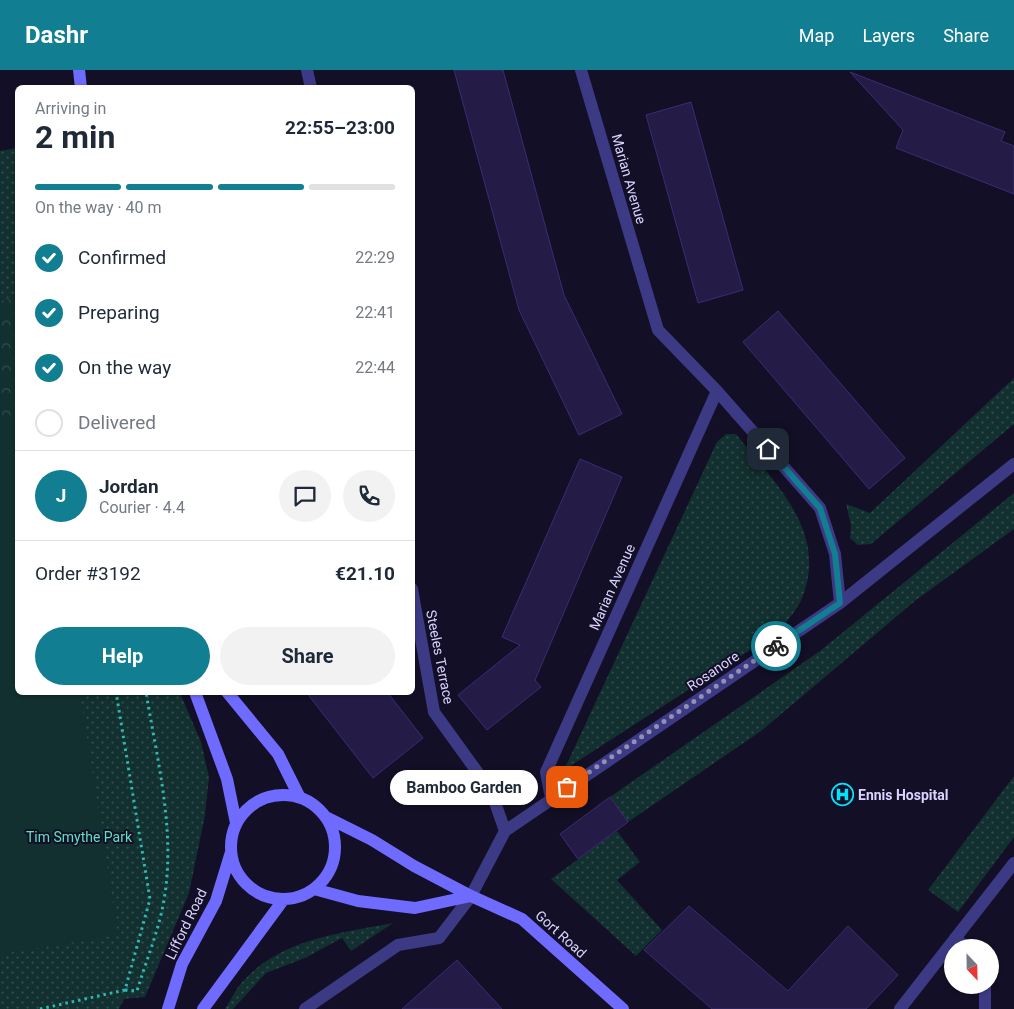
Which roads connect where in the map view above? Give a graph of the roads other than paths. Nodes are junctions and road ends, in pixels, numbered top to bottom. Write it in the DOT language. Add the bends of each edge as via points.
graph roads {
  1 [pos="79,70"];
  2 [pos="307,70"];
  3 [pos="581,70"];
  4 [pos="82,85"];
  5 [pos="310,85"];
  6 [pos="717,391"];
  7 [pos="1014,464"];
  8 [pos="840,603"];
  9 [pos="415,606"];
  10 [pos="196,695"];
  11 [pos="229,695"];
  12 [pos="299,796"];
  13 [pos="551,798"];
  14 [pos="326,817"];
  15 [pos="236,822"];
  16 [pos="505,831"];
  17 [pos="231,852"];
  18 [pos="1014,863"];
  19 [pos="314,889"];
  20 [pos="470,896"];
  21 [pos="284,899"];
  22 [pos="955,938"];
  23 [pos="985,994"];
  24 [pos="168,1009"];
  25 [pos="203,1009"];
  26 [pos="305,1009"];
  27 [pos="623,1009"];
  28 [pos="900,1009"];
  29 [pos="985,1009"];
  1 -- 4 [label="main road"];
  2 -- 5 [label="street"];
  3 -- 6 [label="street, Marian Avenue" via="658,330"];
  6 -- 8 [label="street, Marian Avenue" via="820,508 835,554"];
  6 -- 13 [label="street, Marian Avenue" via="546,772"];
  7 -- 8 [label="street, Rosanore"];
  8 -- 13 [label="street, Rosanore"];
  9 -- 16 [label="street, Steeles Terrace" via="434,712 492,791"];
  10 -- 15 [label="main road" via="227,779"];
  11 -- 12 [label="main road" via="278,754"];
  12 -- 14 [label="main road"];
  12 -- 15 [label="main road" via="284,794 256,801"];
  13 -- 16 [label="street, Rosanore"];
  14 -- 19 [label="main road" via="333,831 335,848 325,878"];
  14 -- 20 [label="main road, Gort Road"];
  15 -- 17 [label="main road"];
  16 -- 20 [label="street, Rosanore"];
  17 -- 21 [label="main road" via="234,867 242,880 268,897"];
  17 -- 24 [label="main road, Lifford Road" via="216,901 182,964"];
  18 -- 22 [label="street"];
  19 -- 20 [label="main road" via="358,901 415,908"];
  19 -- 21 [label="main road"];
  20 -- 26 [label="street, Rosanore" via="439,938 398,945"];
  20 -- 27 [label="main road, Gort Road" via="522,919"];
  21 -- 25 [label="main road"];
  22 -- 28 [label="street"];
  23 -- 29 [label="street"];
}
